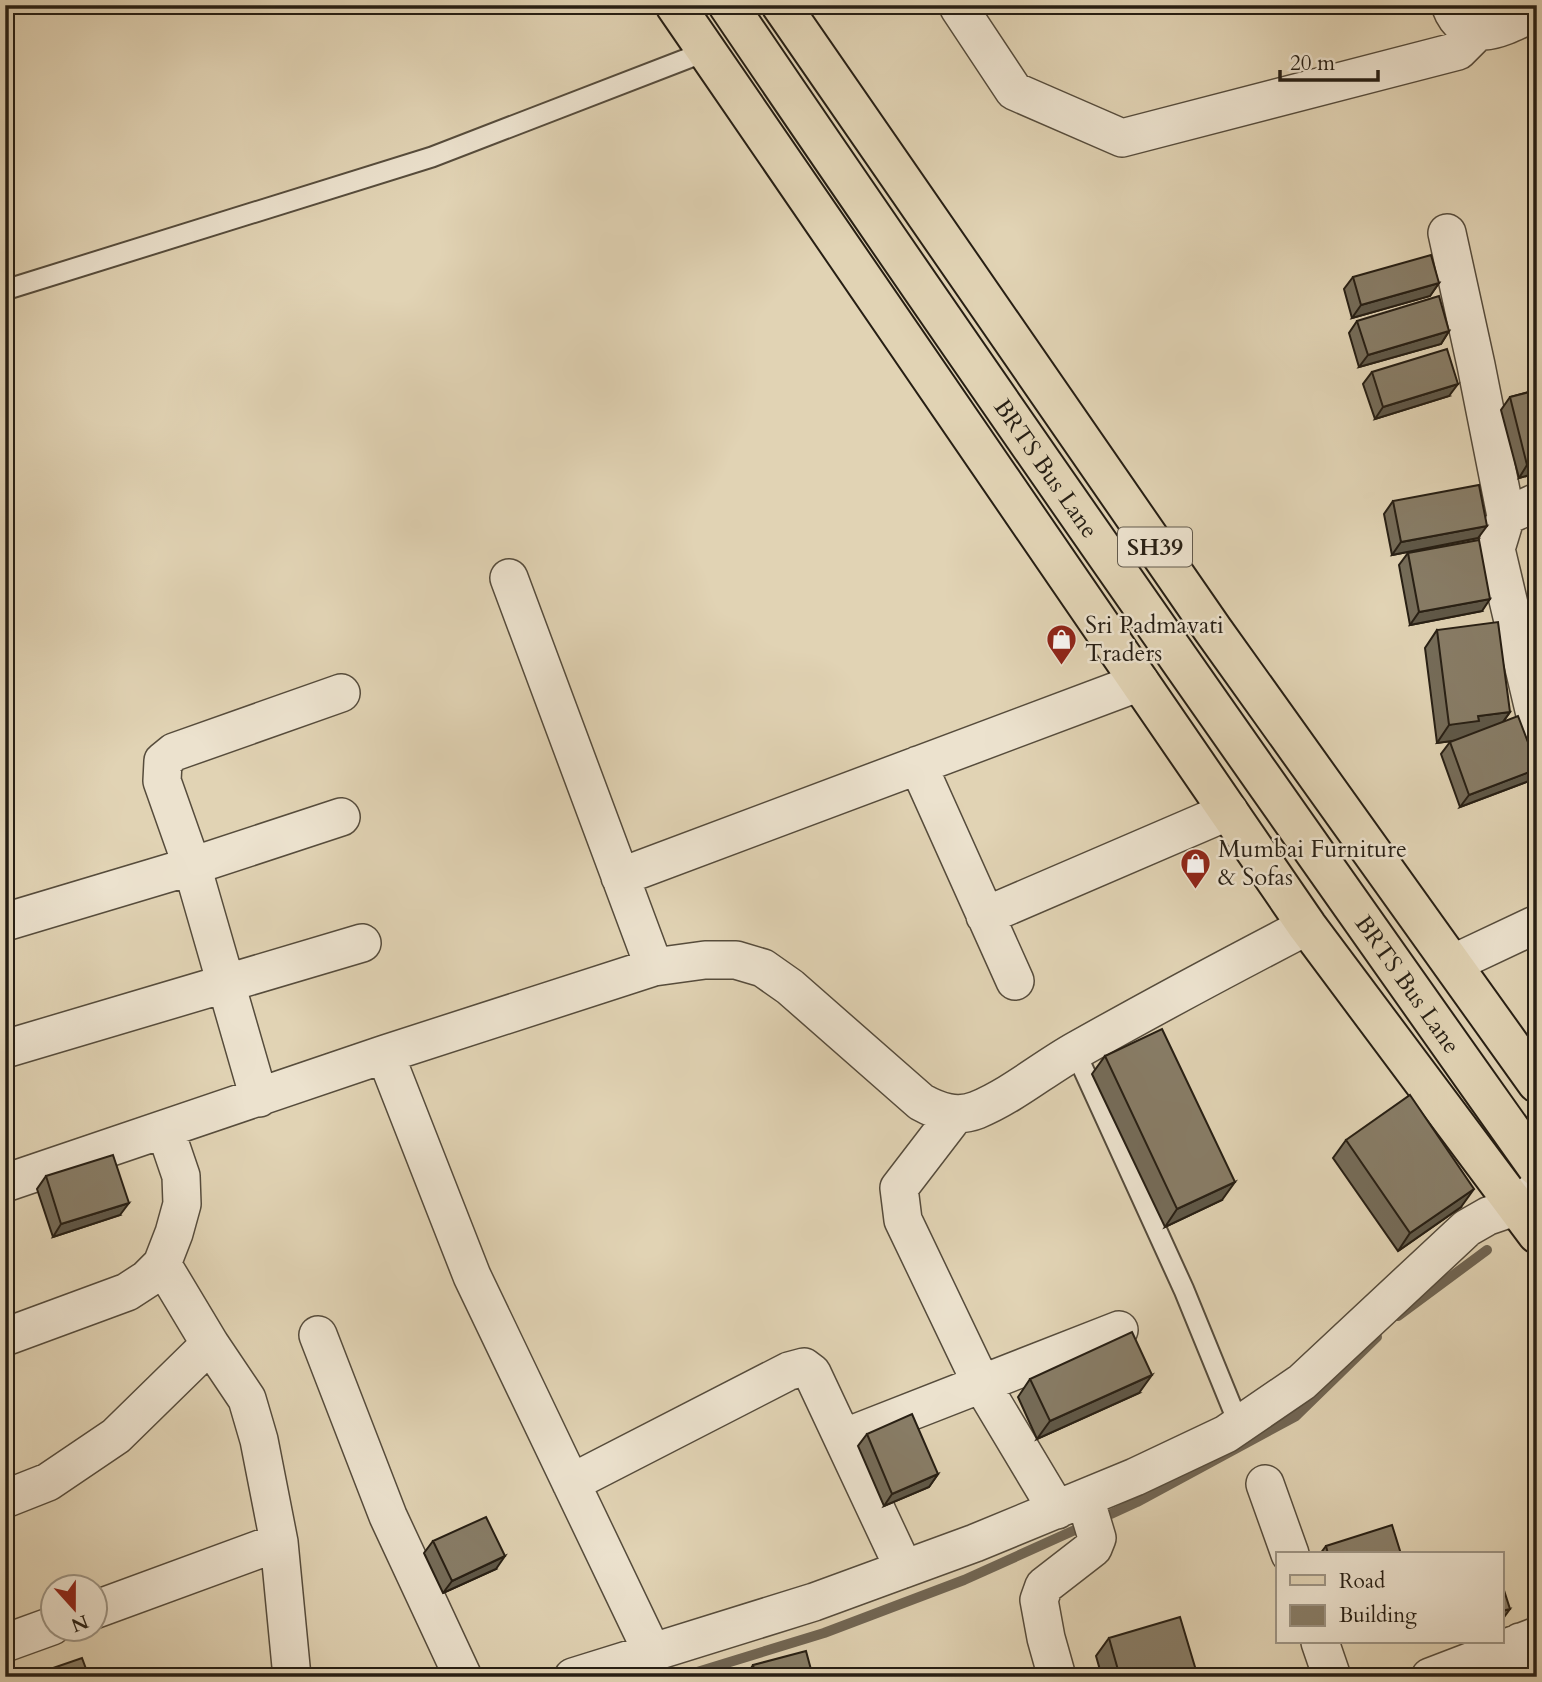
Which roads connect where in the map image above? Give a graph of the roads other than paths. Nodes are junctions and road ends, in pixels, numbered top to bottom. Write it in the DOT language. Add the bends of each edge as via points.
graph roads {
  1 [pos="675,5"];
  2 [pos="728,5"];
  3 [pos="781,5"];
  4 [pos="1450,5"];
  5 [pos="958,8"];
  6 [pos="1537,11"];
  7 [pos="1477,32"];
  8 [pos="707,51"];
  9 [pos="1447,233"];
  10 [pos="5,290"];
  11 [pos="1521,509"];
  12 [pos="509,578"];
  13 [pos="1140,682"];
  14 [pos="341,693"];
  15 [pos="1537,723"];
  16 [pos="918,765"];
  17 [pos="1229,811"];
  18 [pos="341,817"];
  19 [pos="192,866"];
  20 [pos="620,877"];
  21 [pos="985,916"];
  22 [pos="5,922"];
  23 [pos="1537,924"];
  24 [pos="1307,926"];
  25 [pos="362,943"];
  26 [pos="1452,964"];
  27 [pos="654,967"];
  28 [pos="1015,981"];
  29 [pos="226,984"];
  30 [pos="5,1049"];
  31 [pos="1075,1051"];
  32 [pos="385,1054"];
  33 [pos="1537,1083"];
  34 [pos="258,1098"];
  35 [pos="955,1115"];
  36 [pos="165,1129"];
  37 [pos="1537,1167"];
  38 [pos="5,1183"];
  39 [pos="1530,1210"];
  40 [pos="162,1264"];
  41 [pos="1119,1330"];
  42 [pos="318,1335"];
  43 [pos="5,1337"];
  44 [pos="210,1344"];
  45 [pos="981,1383"];
  46 [pos="1240,1427"];
  47 [pos="843,1438"];
  48 [pos="571,1483"];
  49 [pos="1265,1484"];
  50 [pos="5,1499"];
  51 [pos="1082,1515"];
  52 [pos="279,1542"];
  53 [pos="1289,1552"];
  54 [pos="904,1569"];
  55 [pos="108,1606"];
  56 [pos="38,1631"];
  57 [pos="1528,1639"];
  58 [pos="5,1643"];
  59 [pos="1321,1644"];
  60 [pos="652,1652"];
  61 [pos="292,1677"];
  62 [pos="463,1677"];
  63 [pos="573,1677"];
  64 [pos="1057,1677"];
  65 [pos="1332,1677"];
  66 [pos="1430,1677"];
  67 [pos="1532,1677"];
  1 -- 8 [label="main road"];
  2 -- 37 [label="main road, BRTS Bus Lane" via="961,348"];
  3 -- 26 [label="main road, SH39" via="1205,618"];
  4 -- 7 [label="street" via="1464,25"];
  5 -- 7 [label="street" via="1014,91 1122,138 1458,51"];
  6 -- 7 [label="street"];
  8 -- 10 [label="lane" via="432,157"];
  8 -- 13 [label="main road"];
  9 -- 11 [label="street" via="1476,365"];
  11 -- 15 [label="street" via="1496,549"];
  12 -- 20 [label="street"];
  13 -- 16 [label="street"];
  13 -- 17 [label="main road"];
  14 -- 19 [label="street" via="174,752 163,761 162,781"];
  16 -- 20 [label="street"];
  16 -- 21 [label="street"];
  17 -- 21 [label="street"];
  17 -- 24 [label="main road"];
  18 -- 19 [label="street"];
  19 -- 22 [label="street"];
  19 -- 29 [label="street"];
  20 -- 27 [label="street"];
  21 -- 28 [label="street"];
  23 -- 26 [label="street"];
  24 -- 31 [label="street"];
  24 -- 39 [label="main road"];
  25 -- 29 [label="street"];
  26 -- 33 [label="main road, SH39"];
  27 -- 32 [label="street"];
  27 -- 35 [label="street" via="736,960 763,968 921,1102"];
  29 -- 30 [label="street"];
  29 -- 34 [label="street"];
  31 -- 35 [label="street" via="1006,1095 975,1111"];
  31 -- 46 [label="lane" via="1184,1290"];
  32 -- 34 [label="street"];
  32 -- 48 [label="street" via="472,1276"];
  34 -- 36 [label="street"];
  35 -- 45 [label="street" via="905,1177 899,1188 900,1205"];
  36 -- 38 [label="street"];
  36 -- 40 [label="street" via="181,1176 182,1204"];
  39 -- 46 [label="street" via="1488,1216 1467,1228 1302,1382"];
  40 -- 43 [label="street" via="127,1292"];
  40 -- 44 [label="street"];
  41 -- 45 [label="street"];
  42 -- 62 [label="street" via="388,1516"];
  44 -- 50 [label="street" via="116,1436 48,1482"];
  44 -- 52 [label="street" via="247,1399"];
  45 -- 47 [label="street"];
  45 -- 51 [label="street"];
  46 -- 51 [label="street" via="1135,1477"];
  47 -- 48 [label="street" via="813,1373 804,1367"];
  47 -- 54 [label="street"];
  48 -- 60 [label="street"];
  49 -- 53 [label="street"];
  51 -- 54 [label="street"];
  51 -- 64 [label="street" via="1093,1548 1044,1586 1040,1600"];
  52 -- 55 [label="street"];
  52 -- 61 [label="street"];
  54 -- 60 [label="street"];
  56 -- 58 [label="street"];
  57 -- 66 [label="street"];
  57 -- 67 [label="street"];
  59 -- 65 [label="street"];
  60 -- 63 [label="street"];
}
